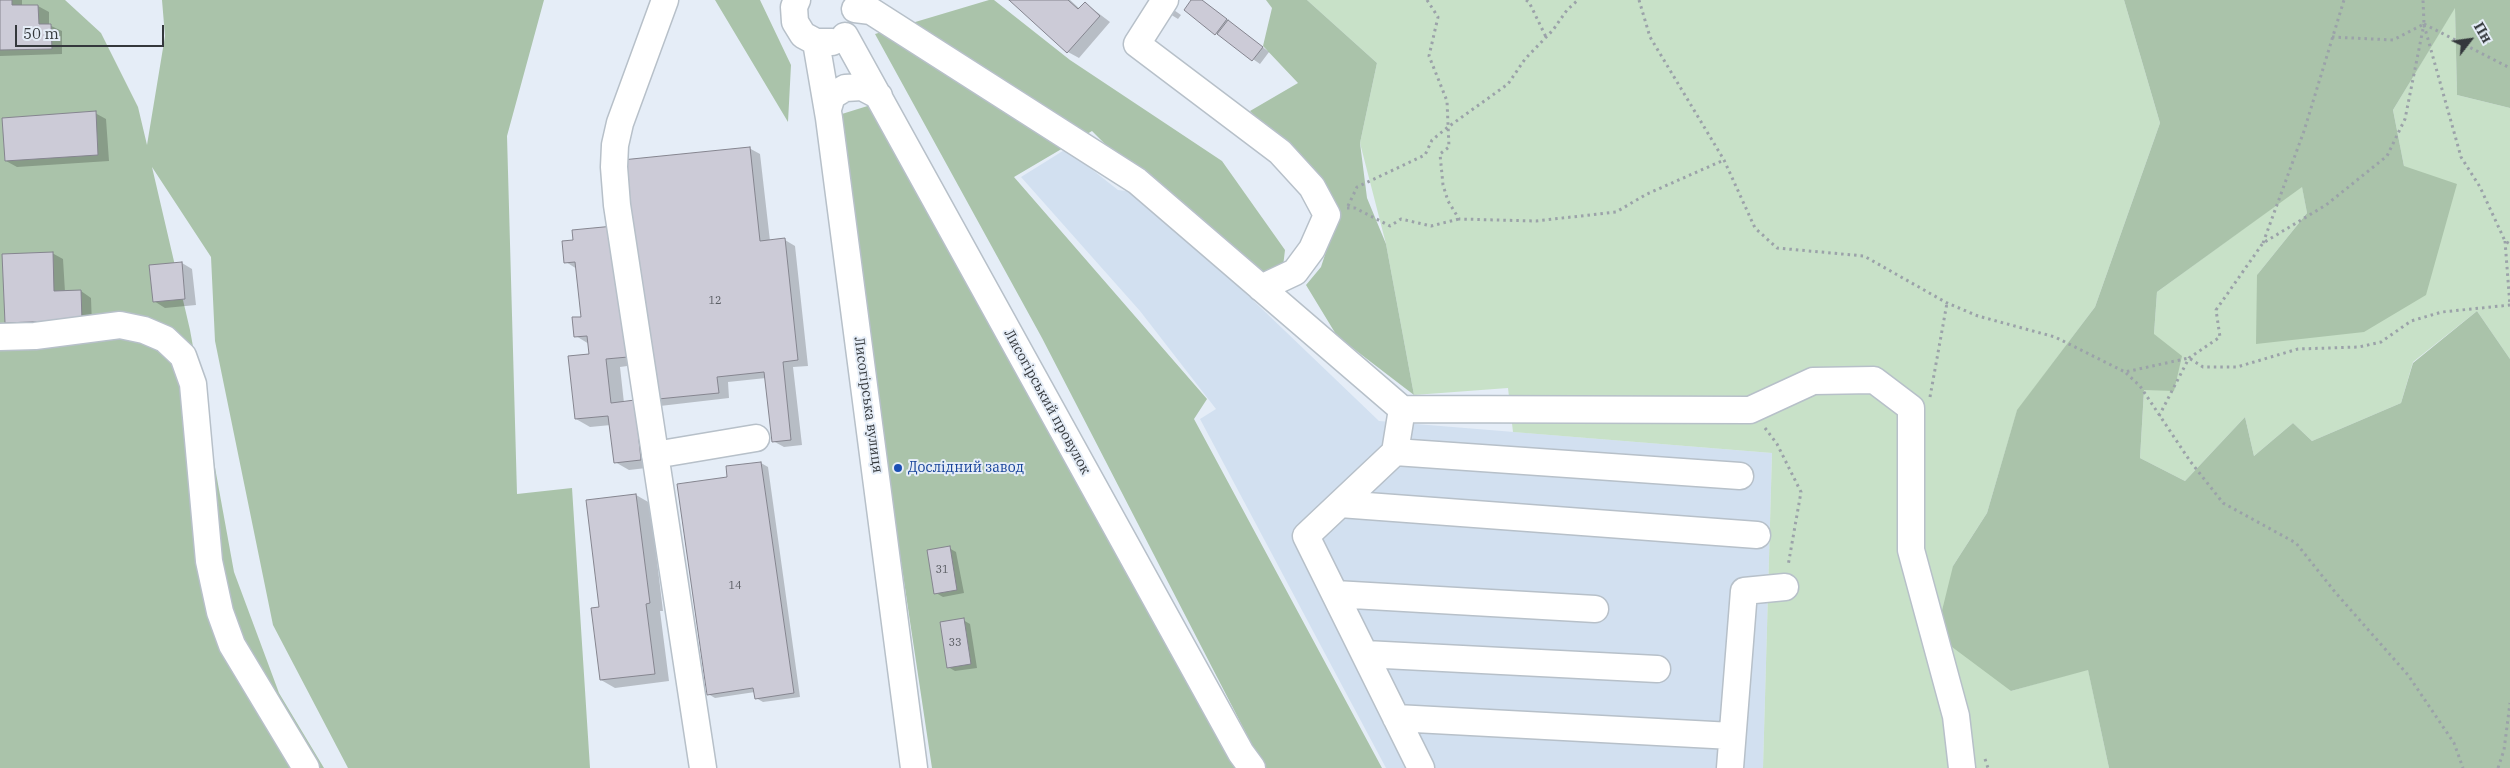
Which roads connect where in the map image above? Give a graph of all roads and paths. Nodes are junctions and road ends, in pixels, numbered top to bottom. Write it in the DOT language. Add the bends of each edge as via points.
graph roads {
  1 [pos="665,0"];
  2 [pos="797,0"];
  3 [pos="1165,0"];
  4 [pos="1427,0"];
  5 [pos="1526,0"];
  6 [pos="1578,0"];
  7 [pos="1639,0"];
  8 [pos="2344,0"];
  9 [pos="2423,0"];
  10 [pos="854,4"];
  11 [pos="2424,24"];
  12 [pos="845,36"];
  13 [pos="1546,37"];
  14 [pos="2332,37"];
  15 [pos="816,42"];
  16 [pos="2510,68"];
  17 [pos="878,96"];
  18 [pos="828,109"];
  19 [pos="1448,127"];
  20 [pos="1724,160"];
  21 [pos="1337,211"];
  22 [pos="1459,219"];
  23 [pos="2505,241"];
  24 [pos="2263,243"];
  25 [pos="2510,244"];
  26 [pos="1261,288"];
  27 [pos="1946,304"];
  28 [pos="2510,306"];
  29 [pos="0,337"];
  30 [pos="2189,358"];
  31 [pos="2125,372"];
  32 [pos="1911,408"];
  33 [pos="1402,409"];
  34 [pos="1750,410"];
  35 [pos="2159,417"];
  36 [pos="756,438"];
  37 [pos="1395,452"];
  38 [pos="655,455"];
  39 [pos="1740,476"];
  40 [pos="1340,504"];
  41 [pos="1757,534"];
  42 [pos="1785,586"];
  43 [pos="1335,594"];
  44 [pos="1595,609"];
  45 [pos="1364,654"];
  46 [pos="1657,669"];
  47 [pos="2510,703"];
  48 [pos="1396,718"];
  49 [pos="1732,736"];
  50 [pos="306,768"];
  51 [pos="703,768"];
  52 [pos="914,768"];
  53 [pos="1252,768"];
  54 [pos="1421,768"];
  55 [pos="1730,768"];
  56 [pos="1962,768"];
  57 [pos="2463,768"];
  58 [pos="2498,768"];
  1 -- 38 [label="street" via="620,124 614,167"];
  2 -- 15 [label="street" via="795,22 803,35"];
  3 -- 21 [label="street" via="1137,44 1280,152"];
  4 -- 19 [label="path" via="1438,17 1429,56 1448,101"];
  5 -- 13 [label="path" via="1530,2"];
  6 -- 13 [label="path"];
  7 -- 20 [label="path" via="1650,37"];
  8 -- 14 [label="path"];
  9 -- 11 [label="path"];
  10 -- 12 [label="street" via="853,24"];
  10 -- 26 [label="street" via="871,11 1137,181"];
  11 -- 14 [label="path" via="2393,40"];
  11 -- 16 [label="path"];
  11 -- 23 [label="path" via="2462,157"];
  11 -- 24 [label="path" via="2405,120 2387,156 2326,205"];
  12 -- 15 [label="street" via="831,42"];
  12 -- 17 [label="street, Лисогірський провулок"];
  13 -- 19 [label="path" via="1508,84"];
  14 -- 24 [label="path" via="2304,131"];
  15 -- 18 [label="street, Лисогірська вулиця"];
  17 -- 18 [label="street" via="862,87 845,88 832,96"];
  17 -- 53 [label="street, Лисогірський провулок" via="1241,754"];
  18 -- 52 [label="street, Лисогірська вулиця"];
  19 -- 21 [label="path" via="1432,140 1424,155 1357,187"];
  19 -- 22 [label="path" via="1449,148 1440,154 1443,185"];
  20 -- 22 [label="path" via="1647,194 1616,212 1536,221"];
  20 -- 27 [label="path" via="1755,228 1777,248 1864,256"];
  21 -- 22 [label="path" via="1355,208 1390,226 1400,220 1431,226"];
  21 -- 26 [label="street" via="1295,272"];
  23 -- 25 [label="path"];
  23 -- 28 [label="path"];
  24 -- 30 [label="path" via="2216,310 2220,337"];
  26 -- 33 [label="street"];
  27 -- 31 [label="path" via="2055,337"];
  27 -- 32 [label="path" via="1930,399"];
  28 -- 30 [label="path" via="2442,312 2411,321 2381,342 2360,347 2298,349 2237,367 2203,367"];
  29 -- 50 [label="street" via="120,325 165,339 183,356 193,384 209,561 220,612 232,646"];
  30 -- 31 [label="path"];
  30 -- 35 [label="path"];
  31 -- 35 [label="path" via="2140,386"];
  32 -- 34 [label="street" via="1874,380 1813,381"];
  32 -- 56 [label="street" via="1911,550 1956,716"];
  33 -- 34 [label="street"];
  33 -- 37 [label="street"];
  34 -- 42 [label="path" via="1777,444 1801,492"];
  35 -- 57 [label="path" via="2223,503 2296,543 2408,674 2454,743"];
  36 -- 38 [label="street"];
  37 -- 39 [label="street"];
  37 -- 40 [label="street"];
  38 -- 51 [label="street"];
  40 -- 41 [label="street"];
  40 -- 43 [label="street" via="1306,536"];
  42 -- 49 [label="street" via="1744,591"];
  43 -- 44 [label="street"];
  43 -- 45 [label="street"];
  45 -- 46 [label="street"];
  45 -- 48 [label="street"];
  47 -- 58 [label="path" via="2504,750"];
  48 -- 49 [label="street"];
  48 -- 54 [label="street"];
  49 -- 55 [label="street"];
}
